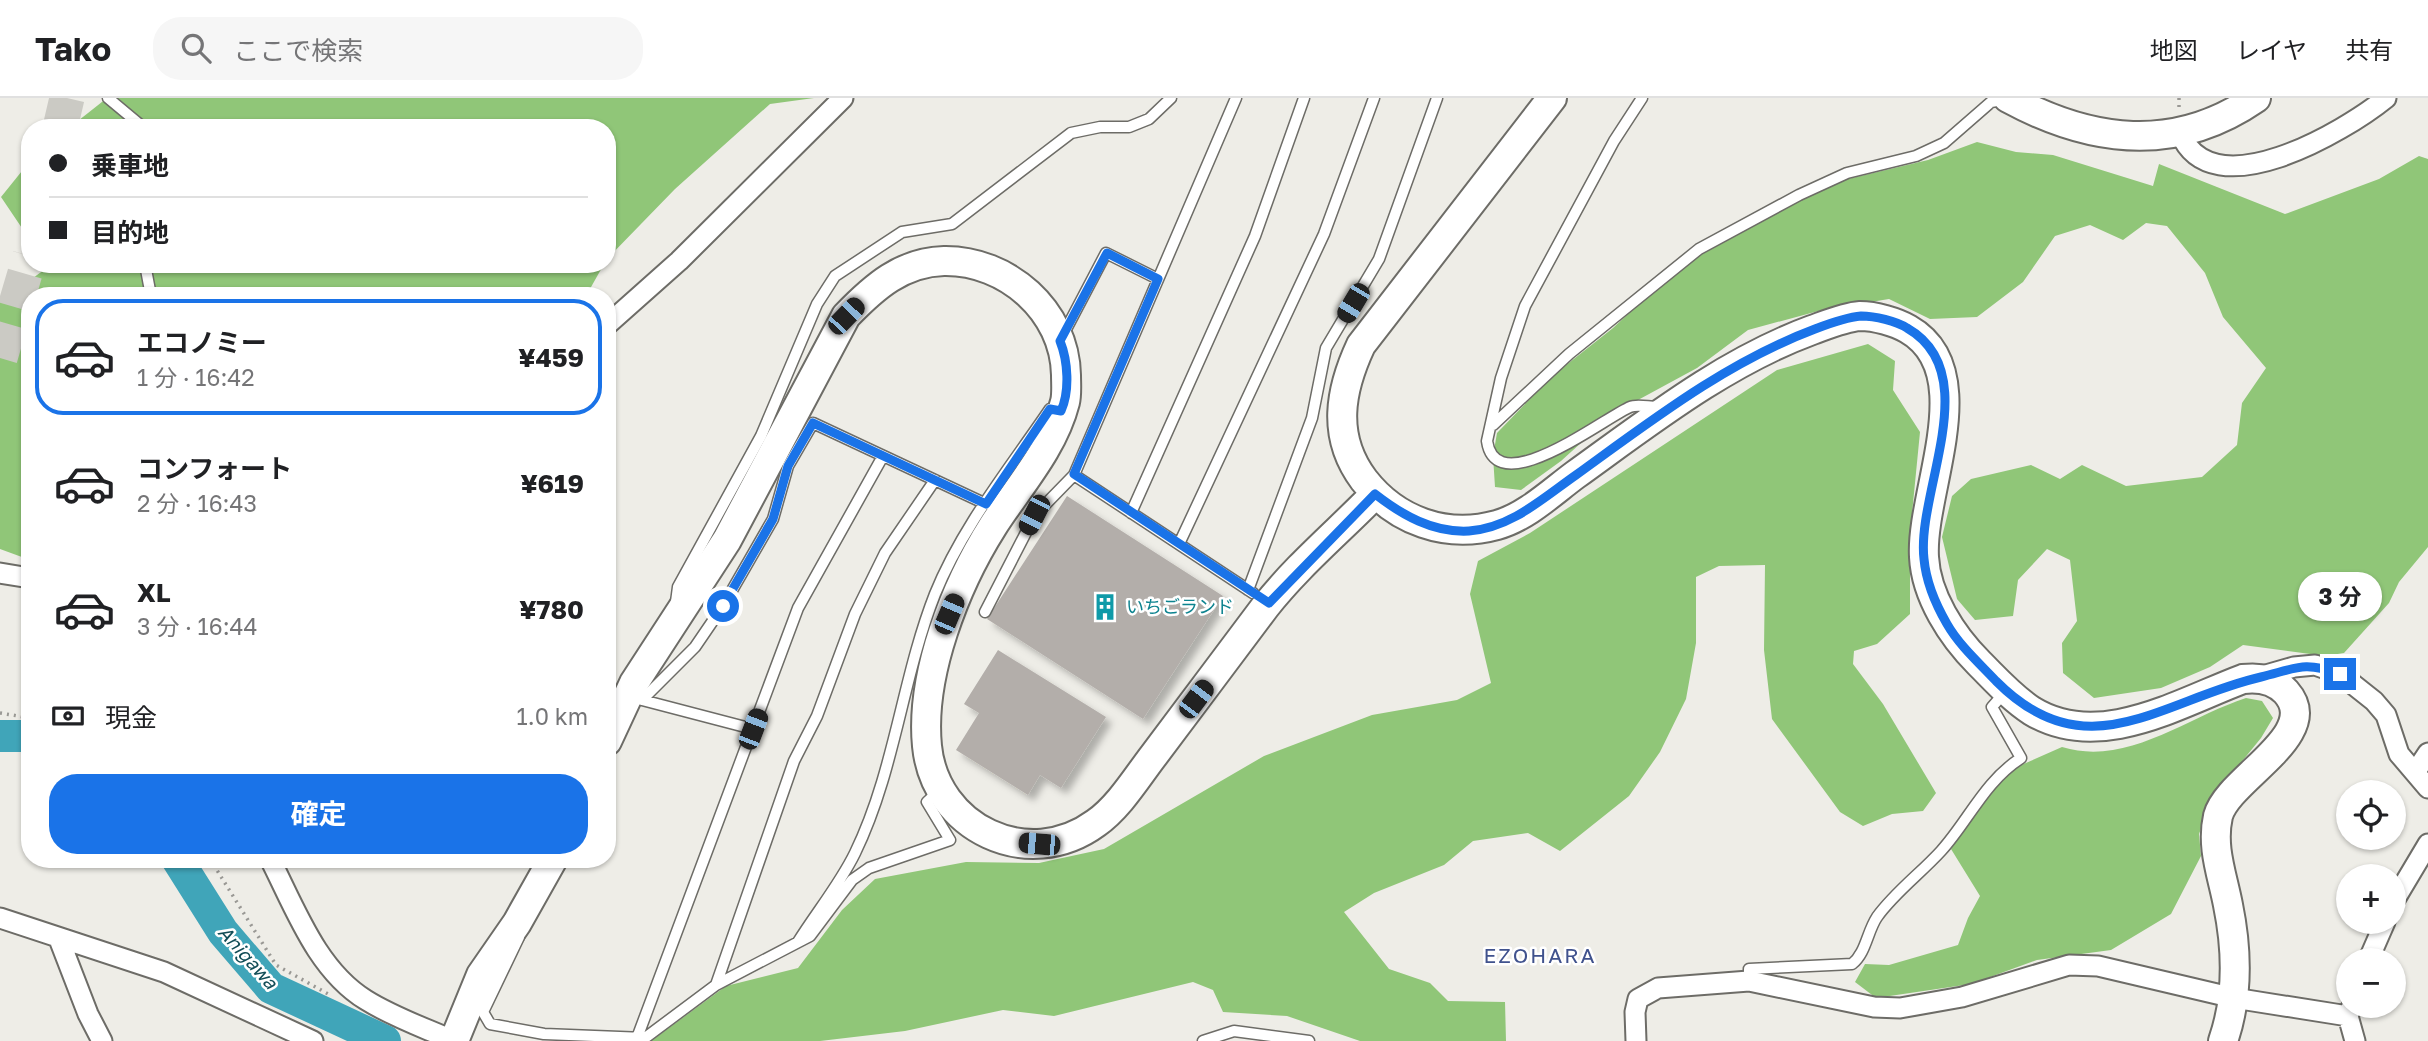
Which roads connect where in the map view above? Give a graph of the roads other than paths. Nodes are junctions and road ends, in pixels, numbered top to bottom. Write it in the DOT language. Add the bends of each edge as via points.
graph roads {
  1 [pos="108,98"];
  2 [pos="843,98"];
  3 [pos="1171,98"];
  4 [pos="1236,98"];
  5 [pos="1304,98"];
  6 [pos="1374,98"];
  7 [pos="1437,98"];
  8 [pos="1552,98"];
  9 [pos="1642,98"];
  10 [pos="2010,98"];
  11 [pos="2256,98"];
  12 [pos="2386,98"];
  13 [pos="133,119"];
  14 [pos="2180,133"];
  15 [pos="1158,279"];
  16 [pos="616,317"];
  17 [pos="1060,341"];
  18 [pos="1670,408"];
  19 [pos="1061,411"];
  20 [pos="1493,425"];
  21 [pos="785,452"];
  22 [pos="883,456"];
  23 [pos="1074,474"];
  24 [pos="935,480"];
  25 [pos="1375,494"];
  26 [pos="986,504"];
  27 [pos="1131,513"];
  28 [pos="1179,544"];
  29 [pos="0,573"];
  30 [pos="21,576"];
  31 [pos="1258,596"];
  32 [pos="985,612"];
  33 [pos="673,620"];
  34 [pos="2259,677"];
  35 [pos="2006,691"];
  36 [pos="635,698"];
  37 [pos="616,727"];
  38 [pos="753,729"];
  39 [pos="2428,753"];
  40 [pos="2416,771"];
  41 [pos="2428,788"];
  42 [pos="939,791"];
  43 [pos="2428,844"];
  44 [pos="275,868"];
  45 [pos="549,868"];
  46 [pos="555,868"];
  47 [pos="2406,881"];
  48 [pos="0,918"];
  49 [pos="59,939"];
  50 [pos="797,942"];
  51 [pos="1749,981"];
  52 [pos="716,985"];
  53 [pos="2234,998"];
  54 [pos="2336,1009"];
  55 [pos="2351,1018"];
  56 [pos="637,1038"];
  57 [pos="102,1041"];
  58 [pos="313,1041"];
  59 [pos="454,1041"];
  60 [pos="1203,1041"];
  61 [pos="1308,1041"];
  62 [pos="1636,1041"];
  63 [pos="2223,1041"];
  64 [pos="2355,1041"];
  1 -- 13 [label="lane"];
  2 -- 16 [label="street"];
  3 -- 33 [label="lane" via="1149,119 1129,127 1071,134 952,224 902,232 835,276 817,304 761,436 678,587"];
  4 -- 15 [label="lane"];
  5 -- 27 [label="lane" via="1255,236"];
  6 -- 28 [label="lane" via="1324,234"];
  7 -- 31 [label="lane" via="1380,259 1326,348 1312,418"];
  8 -- 25 [label="street" via="1361,345 1346,378 1342,419 1348,447 1357,470"];
  9 -- 20 [label="lane" via="1525,306 1501,378"];
  10 -- 14 [label="street" via="2069,126 2103,134"];
  10 -- 20 [label="lane" via="1991,102 1944,143 1916,156 1847,173 1699,248 1569,354"];
  11 -- 14 [label="street" via="2230,114"];
  12 -- 14 [label="street" via="2338,132 2255,163 2224,167 2206,163 2185,145"];
  15 -- 17 [label="lane" via="1107,253"];
  15 -- 23 [label="lane"];
  17 -- 19 [label="street" via="1065,354 1066,400"];
  17 -- 21 [label="street" via="1050,318 1028,293 1003,275 970,262 909,266 875,286 846,316"];
  18 -- 20 [label="lane" via="1633,406 1551,454 1520,462 1496,460 1489,451"];
  18 -- 25 [label="street" via="1538,503 1501,524 1469,531 1445,530 1401,514"];
  18 -- 35 [label="street" via="1775,344 1825,326 1861,316 1899,323 1919,335 1933,353 1944,383 1944,429 1924,558 1948,625"];
  19 -- 26 [label="lane" via="1050,409"];
  19 -- 42 [label="street" via="1046,447 970,564 949,614 934,666 925,728"];
  21 -- 22 [label="lane" via="813,423"];
  21 -- 33 [label="street"];
  21 -- 36 [label="lane" via="773,519 723,606 695,647"];
  22 -- 24 [label="lane"];
  22 -- 38 [label="lane" via="799,608"];
  23 -- 27 [label="lane"];
  23 -- 32 [label="lane" via="1034,515"];
  24 -- 26 [label="lane"];
  24 -- 52 [label="lane" via="885,553 855,614 817,716 794,761"];
  25 -- 31 [label="street"];
  26 -- 50 [label="lane" via="936,591 915,648 894,743 855,853"];
  27 -- 28 [label="lane"];
  28 -- 31 [label="lane"];
  29 -- 30 [label="street"];
  31 -- 42 [label="street" via="1129,788 1096,823 1039,844 1007,841 979,831"];
  33 -- 36 [label="street"];
  34 -- 35 [label="street" via="2112,727 2088,728 2050,719"];
  34 -- 40 [label="street" via="2315,665 2340,674 2386,715 2399,754"];
  34 -- 53 [label="street" via="2286,693 2295,712 2283,743 2230,793 2219,812 2216,853 2233,942"];
  35 -- 51 [label="lane" via="1992,707 2021,758 2001,771 1941,851 1878,915 1861,957 1852,964 1749,970"];
  36 -- 37 [label="street"];
  36 -- 38 [label="lane"];
  38 -- 56 [label="lane"];
  39 -- 40 [label="street"];
  40 -- 41 [label="street"];
  42 -- 50 [label="lane" via="927,802 950,840 869,868 852,880 810,936"];
  43 -- 47 [label="street"];
  44 -- 59 [label="street" via="323,960 363,999"];
  45 -- 59 [label="street" via="481,975"];
  46 -- 56 [label="lane" via="483,1012 490,1024 544,1034"];
  48 -- 49 [label="street"];
  49 -- 57 [label="street"];
  49 -- 58 [label="street" via="164,972"];
  50 -- 52 [label="lane"];
  51 -- 53 [label="street" via="1874,1007 1900,1008 1962,998 2068,965 2098,966"];
  51 -- 62 [label="street" via="1644,993 1635,1012"];
  52 -- 56 [label="lane" via="645,1038"];
  53 -- 54 [label="street"];
  53 -- 63 [label="street"];
  55 -- 64 [label="street"];
  60 -- 61 [label="lane" via="1234,1031"];
}
